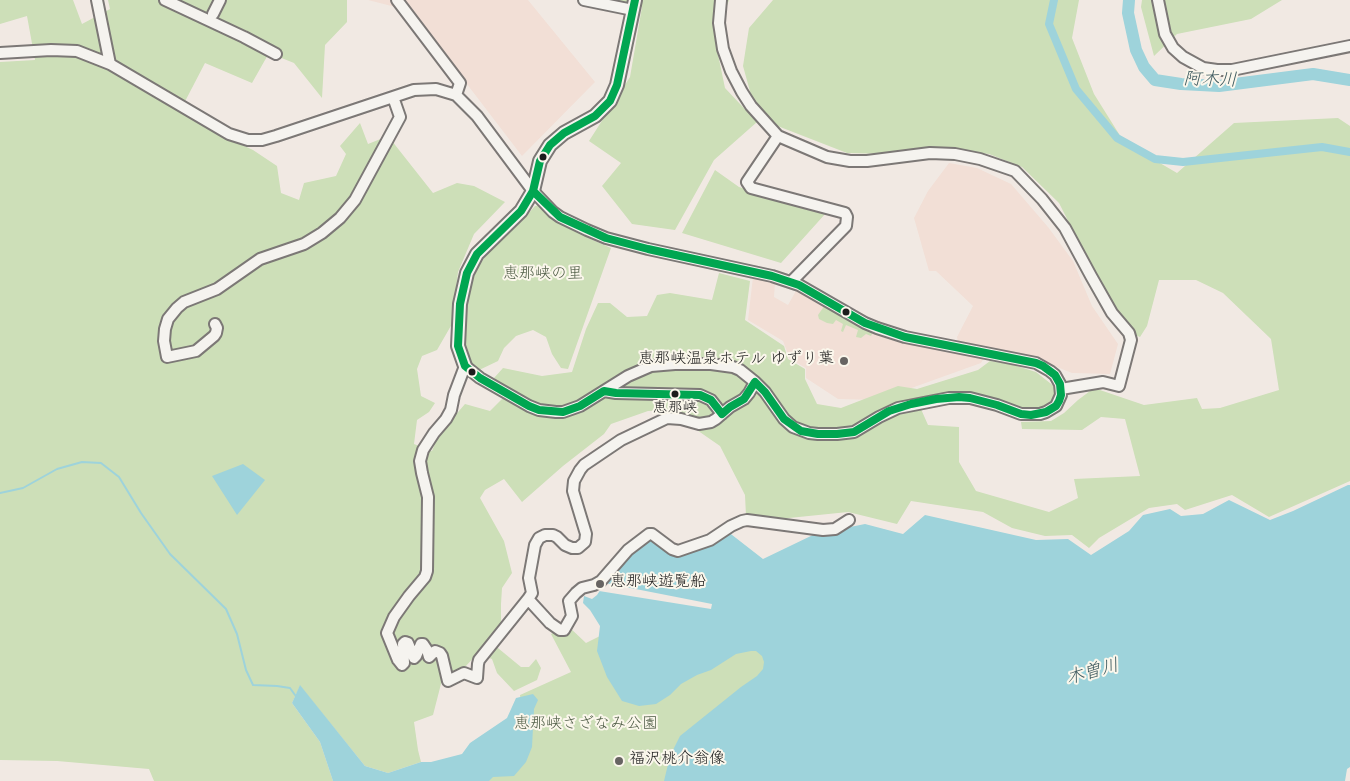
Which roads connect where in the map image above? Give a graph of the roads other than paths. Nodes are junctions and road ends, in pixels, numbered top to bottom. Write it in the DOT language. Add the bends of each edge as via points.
graph roads {
  1 [pos="97,0"];
  2 [pos="165,0"];
  3 [pos="220,0"];
  4 [pos="397,0"];
  5 [pos="584,0"];
  6 [pos="722,0"];
  7 [pos="1158,0"];
  8 [pos="634,5"];
  9 [pos="213,14"];
  10 [pos="1350,46"];
  11 [pos="0,53"];
  12 [pos="276,54"];
  13 [pos="110,64"];
  14 [pos="456,96"];
  15 [pos="393,97"];
  16 [pos="778,136"];
  17 [pos="533,190"];
  18 [pos="791,282"];
  19 [pos="215,324"];
  20 [pos="465,366"];
  21 [pos="756,382"];
  22 [pos="1061,389"];
  23 [pos="604,391"];
  24 [pos="722,414"];
  25 [pos="849,520"];
  26 [pos="528,599"];
  1 -- 13 [label="street"];
  2 -- 12 [label="street"];
  3 -- 9 [label="street"];
  4 -- 14 [label="street" via="460,83"];
  5 -- 8 [label="street"];
  6 -- 16 [label="street" via="719,23 731,71 751,106"];
  7 -- 10 [label="street" via="1165,34 1173,48 1203,68 1232,70"];
  8 -- 17 [label="main road" via="617,85 610,101 594,116 550,145 540,161"];
  11 -- 13 [label="street" via="77,51"];
  13 -- 15 [label="street" via="229,134 248,140 276,136"];
  14 -- 15 [label="street" via="436,89 414,90"];
  14 -- 17 [label="street" via="478,116"];
  15 -- 19 [label="street" via="400,117 355,200 340,218 304,244 260,259 217,289 184,302 168,318 164,341 167,357 196,350 214,336"];
  16 -- 18 [label="street" via="747,182 751,188 847,217 846,226"];
  16 -- 22 [label="street" via="827,157 850,161 930,153 955,154 1015,171 1065,228 1112,313 1129,332 1131,340 1119,386 1103,382"];
  17 -- 18 [label="street" via="560,216 606,238"];
  17 -- 20 [label="main road" via="522,211 477,254 467,273 460,304 458,346"];
  18 -- 22 [label="street" via="892,333 1036,363 1055,375"];
  20 -- 23 [label="street" via="487,382 539,410 572,410"];
  20 -- 26 [label="street" via="451,410 423,450 420,461 428,497 427,572 394,617 387,633 402,665 405,642 414,658 423,644 429,657 435,651 440,653 448,681 464,673 477,678 479,660"];
  21 -- 22 [label="street" via="789,424 801,431 818,434 854,432 898,408 949,398 970,398 1021,414 1040,414 1056,406"];
  21 -- 23 [label="street" via="740,370 725,366 660,364 628,376"];
  21 -- 24 [label="street" via="744,399"];
  23 -- 24 [label="street" via="700,395 711,400"];
  24 -- 26 [label="street" via="705,424 667,418 621,440 584,465 574,481 573,490 586,534 585,542 578,548 572,548 553,535 539,538 529,578 532,593"];
  25 -- 26 [label="street" via="835,529 823,530 747,520 710,540 678,551 649,534 628,550 601,581 576,593 569,601 572,616 564,630 550,623"];
}
